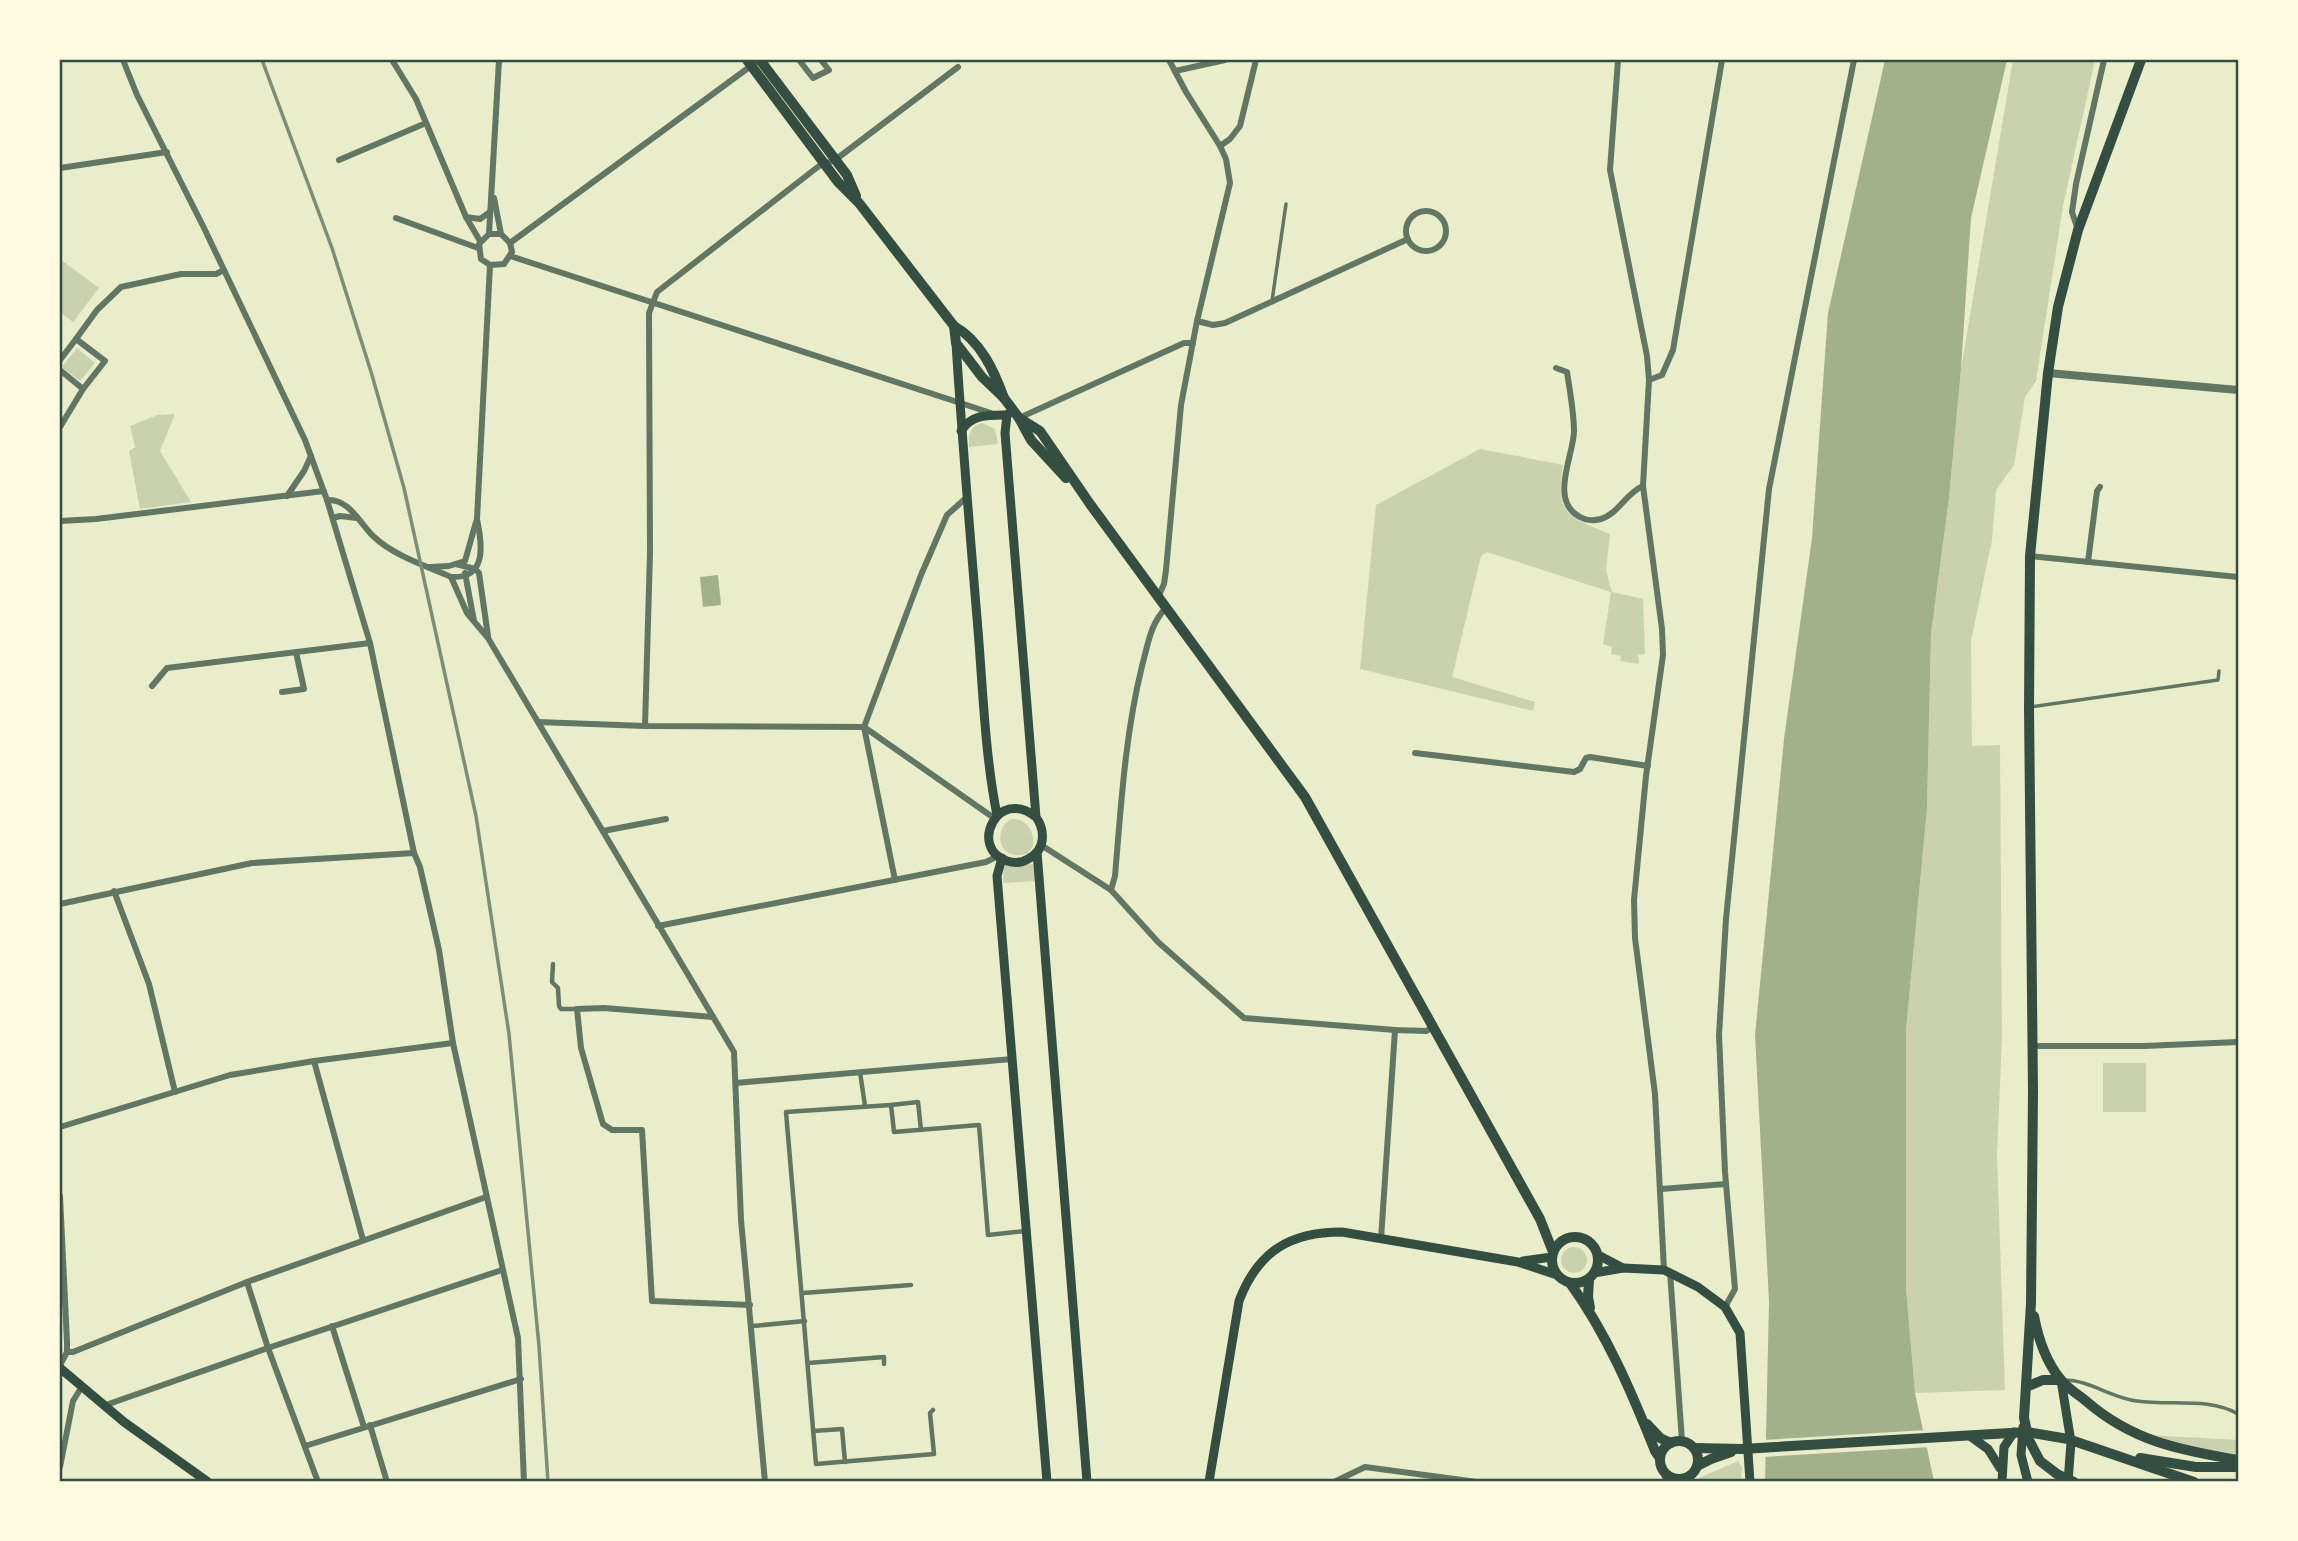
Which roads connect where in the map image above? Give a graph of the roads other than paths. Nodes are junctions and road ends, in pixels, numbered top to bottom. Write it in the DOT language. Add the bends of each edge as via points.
graph roads {
  1 [pos="123,60"];
  2 [pos="391,60"];
  3 [pos="499,60"];
  4 [pos="799,60"];
  5 [pos="821,60"];
  6 [pos="1169,60"];
  7 [pos="1225,60"];
  8 [pos="1256,60"];
  9 [pos="1618,60"];
  10 [pos="1722,60"];
  11 [pos="1854,60"];
  12 [pos="2104,60"];
  13 [pos="2141,60"];
  14 [pos="754,61"];
  15 [pos="958,67"];
  16 [pos="1175,71"];
  17 [pos="426,123"];
  18 [pos="1220,146"];
  19 [pos="167,152"];
  20 [pos="339,160"];
  21 [pos="835,160"];
  22 [pos="824,162"];
  23 [pos="69,167"];
  24 [pos="60,168"];
  25 [pos="60,177"];
  26 [pos="493,191"];
  27 [pos="859,203"];
  28 [pos="1286,204"];
  29 [pos="490,212"];
  30 [pos="466,217"];
  31 [pos="396,218"];
  32 [pos="2078,230"];
  33 [pos="489,234"];
  34 [pos="501,234"];
  35 [pos="1408,239"];
  36 [pos="510,243"];
  37 [pos="479,244"];
  38 [pos="510,256"];
  39 [pos="490,265"];
  40 [pos="224,270"];
  41 [pos="652,301"];
  42 [pos="1272,303"];
  43 [pos="1197,321"];
  44 [pos="954,326"];
  45 [pos="76,339"];
  46 [pos="956,343"];
  47 [pos="1193,343"];
  48 [pos="60,344"];
  49 [pos="68,349"];
  50 [pos="60,360"];
  51 [pos="1556,368"];
  52 [pos="60,370"];
  53 [pos="2048,373"];
  54 [pos="1649,380"];
  55 [pos="83,389"];
  56 [pos="2238,390"];
  57 [pos="1004,398"];
  58 [pos="960,403"];
  59 [pos="1009,415"];
  60 [pos="60,427"];
  61 [pos="961,430"];
  62 [pos="311,456"];
  63 [pos="1643,486"];
  64 [pos="2100,487"];
  65 [pos="324,491"];
  66 [pos="287,496"];
  67 [pos="967,498"];
  68 [pos="327,500"];
  69 [pos="333,518"];
  70 [pos="357,518"];
  71 [pos="477,519"];
  72 [pos="60,520"];
  73 [pos="2030,556"];
  74 [pos="2088,562"];
  75 [pos="465,563"];
  76 [pos="428,567"];
  77 [pos="475,569"];
  78 [pos="466,576"];
  79 [pos="452,577"];
  80 [pos="2238,577"];
  81 [pos="1159,595"];
  82 [pos="1167,606"];
  83 [pos="475,622"];
  84 [pos="488,638"];
  85 [pos="370,643"];
  86 [pos="296,652"];
  87 [pos="2218,671"];
  88 [pos="152,686"];
  89 [pos="282,691"];
  90 [pos="2029,708"];
  91 [pos="538,722"];
  92 [pos="645,726"];
  93 [pos="864,727"];
  94 [pos="1415,753"];
  95 [pos="1648,766"];
  96 [pos="996,817"];
  97 [pos="1036,817"];
  98 [pos="666,819"];
  99 [pos="603,831"];
  100 [pos="1039,849"];
  101 [pos="414,853"];
  102 [pos="1000,857"];
  103 [pos="895,880"];
  104 [pos="1111,890"];
  105 [pos="114,891"];
  106 [pos="60,904"];
  107 [pos="658,926"];
  108 [pos="553,964"];
  109 [pos="577,1009"];
  110 [pos="713,1017"];
  111 [pos="1434,1027"];
  112 [pos="1395,1030"];
  113 [pos="2238,1042"];
  114 [pos="453,1043"];
  115 [pos="2033,1046"];
  116 [pos="1012,1059"];
  117 [pos="314,1061"];
  118 [pos="860,1072"];
  119 [pos="736,1083"];
  120 [pos="174,1092"];
  121 [pos="891,1105"];
  122 [pos="865,1107"];
  123 [pos="60,1127"];
  124 [pos="920,1130"];
  125 [pos="1726,1184"];
  126 [pos="1661,1189"];
  127 [pos="60,1196"];
  128 [pos="486,1197"];
  129 [pos="1540,1219"];
  130 [pos="1026,1231"];
  131 [pos="1381,1239"];
  132 [pos="1565,1239"];
  133 [pos="363,1241"];
  134 [pos="1553,1255"];
  135 [pos="1598,1255"];
  136 [pos="1518,1262"];
  137 [pos="1623,1268"];
  138 [pos="502,1270"];
  139 [pos="1667,1271"];
  140 [pos="1557,1275"];
  141 [pos="1592,1276"];
  142 [pos="247,1282"];
  143 [pos="1570,1283"];
  144 [pos="911,1285"];
  145 [pos="803,1293"];
  146 [pos="2031,1303"];
  147 [pos="750,1305"];
  148 [pos="1725,1307"];
  149 [pos="1590,1312"];
  150 [pos="805,1321"];
  151 [pos="332,1326"];
  152 [pos="753,1326"];
  153 [pos="268,1348"];
  154 [pos="67,1352"];
  155 [pos="808,1363"];
  156 [pos="884,1364"];
  157 [pos="60,1366"];
  158 [pos="521,1379"];
  159 [pos="2061,1380"];
  160 [pos="2026,1387"];
  161 [pos="81,1388"];
  162 [pos="103,1406"];
  163 [pos="933,1410"];
  164 [pos="2024,1414"];
  165 [pos="2238,1414"];
  166 [pos="1644,1420"];
  167 [pos="367,1426"];
  168 [pos="813,1431"];
  169 [pos="2014,1432"];
  170 [pos="1970,1436"];
  171 [pos="1682,1441"];
  172 [pos="1671,1443"];
  173 [pos="305,1446"];
  174 [pos="1694,1448"];
  175 [pos="1742,1449"];
  176 [pos="2112,1453"];
  177 [pos="1660,1458"];
  178 [pos="2238,1460"];
  179 [pos="845,1462"];
  180 [pos="1698,1466"];
  181 [pos="2238,1466"];
  182 [pos="60,1467"];
  183 [pos="1665,1477"];
  184 [pos="2002,1477"];
  185 [pos="206,1481"];
  186 [pos="1679,1481"];
  187 [pos="2070,1481"];
  188 [pos="318,1482"];
  189 [pos="387,1482"];
  190 [pos="524,1482"];
  191 [pos="765,1482"];
  192 [pos="1047,1482"];
  193 [pos="1087,1482"];
  194 [pos="1209,1482"];
  195 [pos="1334,1482"];
  196 [pos="1477,1482"];
  197 [pos="1750,1482"];
  198 [pos="2028,1482"];
  199 [pos="2193,1482"];
  1 -- 19 [label="street"];
  2 -- 17 [label="street"];
  3 -- 26 [label="street"];
  4 -- 5 [label="street" via="813,78 829,70"];
  6 -- 16 [label="street"];
  7 -- 16 [label="street"];
  8 -- 18 [label="street" via="1240,126"];
  9 -- 54 [label="street" via="1610,170"];
  10 -- 54 [label="street" via="1673,351 1662,375"];
  11 -- 125 [label="street" via="1769,489 1726,919 1719,1035"];
  12 -- 32 [label="street" via="2076,184 2072,212"];
  13 -- 32 [label="main road"];
  14 -- 21 [label="main road"];
  14 -- 22 [label="main road"];
  14 -- 36 [label="street"];
  15 -- 21 [label="street"];
  16 -- 18 [label="street"];
  17 -- 20 [label="street"];
  17 -- 30 [label="street"];
  18 -- 43 [label="street" via="1230,183"];
  19 -- 23 [label="street"];
  19 -- 40 [label="street"];
  21 -- 22 [label="street"];
  21 -- 27 [label="main road"];
  22 -- 27 [label="main road"];
  22 -- 41 [label="street" via="657,292"];
  23 -- 24 [label="street"];
  23 -- 25 [label="street"];
  26 -- 29 [label="street"];
  26 -- 34 [label="street"];
  27 -- 44 [label="main road"];
  28 -- 42 [label="lane"];
  29 -- 30 [label="street" via="481,219"];
  29 -- 33 [label="street"];
  30 -- 37 [label="street"];
  31 -- 37 [label="street"];
  32 -- 53 [label="main road" via="2058,307"];
  33 -- 34 [label="street"];
  33 -- 37 [label="street"];
  34 -- 36 [label="street"];
  35 -- 35 [label="street" via="1423,251 1434,249 1444,239 1445,226 1430,212 1417,213 1407,225"];
  35 -- 42 [label="street"];
  36 -- 38 [label="street"];
  37 -- 39 [label="street" via="481,259"];
  38 -- 39 [label="street" via="504,264"];
  38 -- 41 [label="street"];
  39 -- 71 [label="street"];
  40 -- 45 [label="street" via="121,287"];
  40 -- 62 [label="street"];
  41 -- 58 [label="street"];
  41 -- 92 [label="street"];
  42 -- 43 [label="street" via="1225,323"];
  43 -- 47 [label="street"];
  44 -- 46 [label="main road"];
  44 -- 57 [label="main road" via="966,333 993,369"];
  45 -- 49 [label="street"];
  45 -- 55 [label="street" via="105,361"];
  46 -- 57 [label="main road"];
  46 -- 58 [label="main road"];
  47 -- 59 [label="street"];
  47 -- 81 [label="street" via="1181,405 1166,570"];
  48 -- 49 [label="street"];
  49 -- 50 [label="street"];
  51 -- 63 [label="street" via="1567,372 1573,415 1573,445 1564,488 1570,509 1584,519 1604,518"];
  52 -- 55 [label="street"];
  53 -- 56 [label="street"];
  53 -- 73 [label="main road"];
  54 -- 63 [label="street"];
  55 -- 60 [label="street"];
  57 -- 59 [label="main road"];
  58 -- 59 [label="street"];
  58 -- 61 [label="main road"];
  59 -- 61 [label="main road" via="978,416"];
  59 -- 81 [label="main road" via="1090,504"];
  59 -- 97 [label="main road" via="1005,433"];
  61 -- 67 [label="main road"];
  62 -- 65 [label="street"];
  62 -- 66 [label="street"];
  63 -- 95 [label="street" via="1663,655"];
  64 -- 74 [label="street"];
  65 -- 66 [label="street"];
  65 -- 68 [label="street"];
  66 -- 72 [label="street" via="96,520"];
  67 -- 93 [label="street" via="947,515"];
  67 -- 96 [label="main road"];
  68 -- 69 [label="street"];
  68 -- 70 [label="street" via="340,501"];
  69 -- 70 [label="street"];
  69 -- 85 [label="street"];
  70 -- 76 [label="street" via="374,537"];
  71 -- 75 [label="street"];
  71 -- 77 [label="street" via="482,556"];
  73 -- 74 [label="street"];
  73 -- 90 [label="main road"];
  74 -- 80 [label="street"];
  75 -- 76 [label="street"];
  75 -- 77 [label="street"];
  75 -- 78 [label="street"];
  76 -- 79 [label="street"];
  77 -- 78 [label="street"];
  77 -- 84 [label="street"];
  78 -- 79 [label="street"];
  78 -- 83 [label="street"];
  79 -- 83 [label="street"];
  81 -- 82 [label="main road"];
  82 -- 104 [label="street" via="1151,631 1129,727"];
  82 -- 111 [label="main road" via="1305,797"];
  83 -- 84 [label="street"];
  84 -- 91 [label="street"];
  85 -- 86 [label="street"];
  85 -- 101 [label="street"];
  86 -- 88 [label="street" via="167,668"];
  86 -- 89 [label="street" via="304,689"];
  87 -- 90 [label="lane" via="2218,680"];
  90 -- 115 [label="main road"];
  91 -- 92 [label="street"];
  91 -- 99 [label="street"];
  92 -- 93 [label="street"];
  93 -- 96 [label="street"];
  93 -- 103 [label="street"];
  94 -- 95 [label="street" via="1574,772 1590,757"];
  95 -- 126 [label="street" via="1634,900 1635,938 1651,1047"];
  96 -- 97 [label="main road" via="1013,808"];
  96 -- 102 [label="main road" via="990,825 989,842"];
  97 -- 100 [label="main road" via="1042,830"];
  98 -- 99 [label="street"];
  99 -- 107 [label="street"];
  100 -- 102 [label="main road" via="1020,862"];
  100 -- 104 [label="street"];
  100 -- 193 [label="main road"];
  101 -- 105 [label="street" via="252,863"];
  101 -- 114 [label="street" via="439,950"];
  102 -- 103 [label="street"];
  102 -- 116 [label="main road" via="997,876"];
  103 -- 107 [label="street"];
  104 -- 112 [label="street" via="1158,942 1244,1018"];
  105 -- 106 [label="street"];
  105 -- 120 [label="street" via="149,984"];
  107 -- 110 [label="street"];
  108 -- 109 [label="street" via="552,982 558,988 559,1006"];
  109 -- 110 [label="street"];
  109 -- 147 [label="street" via="581,1048 603,1124 611,1129 642,1130 652,1301"];
  110 -- 119 [label="street" via="734,1052"];
  111 -- 112 [label="street"];
  111 -- 129 [label="main road"];
  112 -- 131 [label="street"];
  113 -- 115 [label="street"];
  114 -- 117 [label="street"];
  114 -- 128 [label="street"];
  115 -- 146 [label="main road"];
  116 -- 118 [label="street"];
  116 -- 130 [label="main road"];
  117 -- 120 [label="street" via="229,1075"];
  117 -- 133 [label="street"];
  118 -- 119 [label="street"];
  118 -- 122 [label="street"];
  119 -- 147 [label="street" via="741,1220"];
  120 -- 123 [label="street"];
  121 -- 122 [label="street"];
  121 -- 124 [label="street" via="894,1132"];
  121 -- 124 [label="street" via="918,1102"];
  122 -- 145 [label="street" via="786,1112"];
  124 -- 130 [label="street" via="979,1125 988,1235"];
  125 -- 126 [label="street"];
  125 -- 148 [label="street" via="1735,1289"];
  126 -- 139 [label="street"];
  127 -- 154 [label="street"];
  128 -- 133 [label="street"];
  128 -- 138 [label="street"];
  129 -- 132 [label="main road"];
  129 -- 134 [label="main road"];
  130 -- 192 [label="main road"];
  131 -- 136 [label="main road"];
  131 -- 194 [label="main road" via="1342,1232 1305,1235 1285,1242 1255,1269 1236,1318"];
  132 -- 134 [label="main road"];
  132 -- 135 [label="main road" via="1586,1239"];
  133 -- 142 [label="street"];
  134 -- 136 [label="main road" via="1542,1261"];
  134 -- 140 [label="main road"];
  135 -- 137 [label="main road"];
  135 -- 141 [label="main road"];
  136 -- 140 [label="main road"];
  137 -- 139 [label="main road"];
  137 -- 141 [label="main road"];
  138 -- 151 [label="street"];
  138 -- 158 [label="street" via="518,1338"];
  139 -- 148 [label="main road" via="1714,1296"];
  139 -- 171 [label="street"];
  140 -- 143 [label="main road"];
  141 -- 143 [label="main road"];
  141 -- 149 [label="main road"];
  142 -- 153 [label="street"];
  142 -- 154 [label="street"];
  143 -- 149 [label="main road"];
  144 -- 145 [label="street"];
  145 -- 150 [label="street"];
  146 -- 159 [label="main road" via="2040,1339"];
  146 -- 160 [label="main road"];
  147 -- 152 [label="street"];
  148 -- 197 [label="main road" via="1740,1334"];
  149 -- 166 [label="main road"];
  150 -- 152 [label="street"];
  150 -- 155 [label="street"];
  151 -- 153 [label="street"];
  151 -- 167 [label="street"];
  152 -- 191 [label="street"];
  153 -- 162 [label="street"];
  153 -- 173 [label="street"];
  154 -- 157 [label="street"];
  155 -- 156 [label="street" via="884,1357"];
  155 -- 168 [label="street"];
  157 -- 161 [label="main road"];
  158 -- 167 [label="street"];
  158 -- 190 [label="street"];
  159 -- 160 [label="main road" via="2043,1380"];
  159 -- 165 [label="lane" via="2077,1380 2135,1401 2214,1405"];
  159 -- 178 [label="main road" via="2101,1415 2133,1433 2162,1445"];
  159 -- 187 [label="main road" via="2069,1427"];
  160 -- 164 [label="main road"];
  161 -- 162 [label="main road"];
  161 -- 182 [label="street" via="73,1401"];
  162 -- 185 [label="main road"];
  163 -- 179 [label="street" via="934,1454"];
  164 -- 187 [label="main road" via="2036,1455"];
  164 -- 198 [label="main road" via="2021,1455"];
  166 -- 172 [label="main road"];
  166 -- 177 [label="main road"];
  167 -- 173 [label="street"];
  167 -- 189 [label="street"];
  168 -- 179 [label="street" via="816,1464"];
  168 -- 179 [label="street" via="842,1429"];
  169 -- 170 [label="main road"];
  169 -- 176 [label="main road" via="2055,1436"];
  169 -- 184 [label="main road" via="2004,1447"];
  170 -- 175 [label="main road"];
  170 -- 184 [label="main road" via="1988,1449"];
  171 -- 172 [label="main road"];
  171 -- 174 [label="main road"];
  172 -- 177 [label="main road"];
  173 -- 188 [label="street"];
  174 -- 175 [label="main road"];
  174 -- 180 [label="main road"];
  175 -- 180 [label="main road"];
  176 -- 181 [label="main road" via="2177,1465"];
  176 -- 199 [label="main road"];
  177 -- 183 [label="main road"];
  180 -- 186 [label="main road" via="1691,1476"];
  183 -- 186 [label="main road"];
  195 -- 196 [label="street" via="1365,1467"];
}
